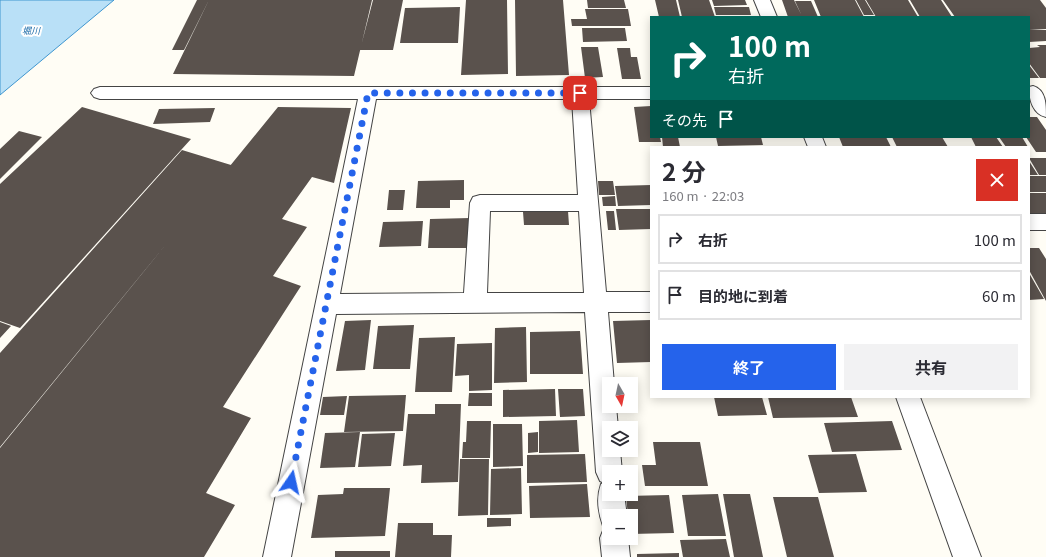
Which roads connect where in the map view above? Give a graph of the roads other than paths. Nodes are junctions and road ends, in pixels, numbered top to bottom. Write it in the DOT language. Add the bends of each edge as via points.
graph roads {
  1 [pos="762,0"];
  2 [pos="769,16"];
  3 [pos="1036,92"];
  4 [pos="100,93"];
  5 [pos="368,93"];
  6 [pos="580,93"];
  7 [pos="650,93"];
  8 [pos="1046,111"];
  9 [pos="588,203"];
  10 [pos="1030,222"];
  11 [pos="1046,222"];
  12 [pos="650,302"];
  13 [pos="475,303"];
  14 [pos="596,303"];
  15 [pos="326,304"];
  16 [pos="908,398"];
  17 [pos="608,465"];
  18 [pos="615,545"];
  19 [pos="277,557"];
  20 [pos="616,557"];
  21 [pos="967,557"];
  1 -- 2 [label="street"];
  3 -- 8 [label="street"];
  4 -- 5 [label="street"];
  5 -- 6 [label="street"];
  5 -- 15 [label="street"];
  6 -- 7 [label="street"];
  6 -- 9 [label="street"];
  9 -- 13 [label="street" via="480,203"];
  9 -- 14 [label="street"];
  10 -- 11 [label="street"];
  12 -- 14 [label="street"];
  13 -- 14 [label="street"];
  13 -- 15 [label="street"];
  14 -- 17 [label="street"];
  15 -- 19 [label="street"];
  16 -- 21 [label="street"];
  18 -- 20 [label="street"];
}
